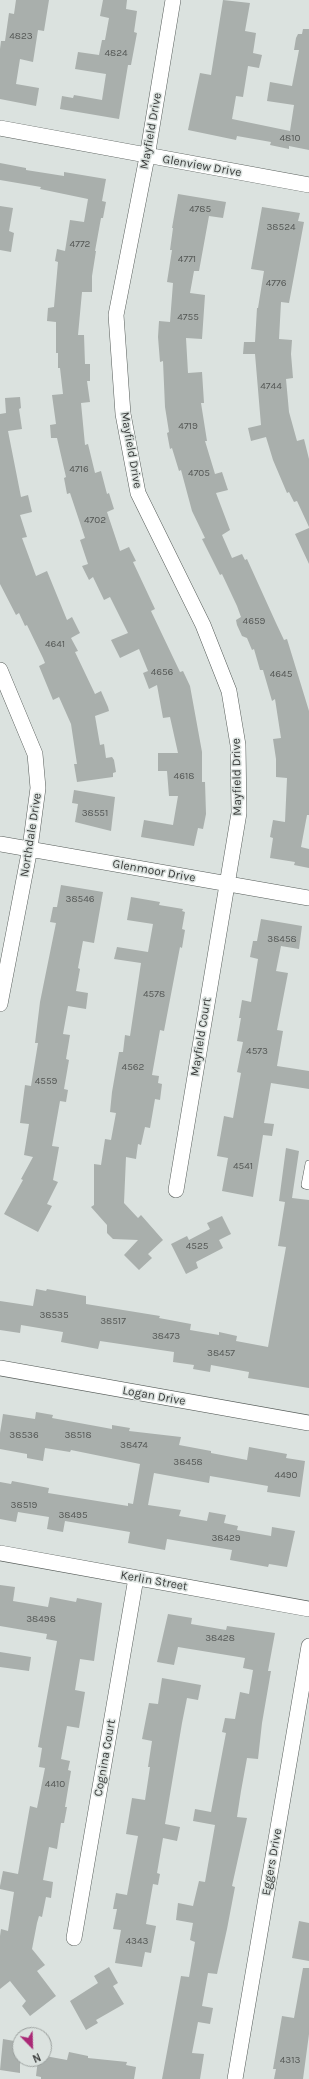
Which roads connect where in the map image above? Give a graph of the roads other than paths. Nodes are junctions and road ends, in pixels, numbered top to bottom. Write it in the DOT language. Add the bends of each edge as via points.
graph roads {
  1 [pos="173,0"];
  2 [pos="0,128"];
  3 [pos="147,157"];
  4 [pos="309,185"];
  5 [pos="0,670"];
  6 [pos="0,844"];
  7 [pos="30,848"];
  8 [pos="227,884"];
  9 [pos="309,898"];
  10 [pos="0,1004"];
  11 [pos="309,1164"];
  12 [pos="309,1186"];
  13 [pos="176,1190"];
  14 [pos="0,1368"];
  15 [pos="309,1423"];
  16 [pos="0,1553"];
  17 [pos="136,1578"];
  18 [pos="309,1609"];
  19 [pos="309,1646"];
  20 [pos="74,1938"];
  21 [pos="235,2079"];
  1 -- 3 [label="street, Mayfield Drive"];
  2 -- 3 [label="street, Glenview Drive"];
  3 -- 4 [label="street, Glenview Drive"];
  3 -- 8 [label="street, Mayfield Drive" via="116,315 123,414 138,493 203,625 229,691 238,746 239,813"];
  5 -- 7 [label="street, Northdale Drive" via="35,754 38,788"];
  6 -- 7 [label="street, Glenmoor Drive"];
  7 -- 8 [label="street, Glenmoor Drive"];
  7 -- 10 [label="street, Northdale Drive"];
  8 -- 9 [label="street, Glenmoor Drive"];
  8 -- 13 [label="street, Mayfield Court"];
  11 -- 12 [label="lane" via="305,1185"];
  14 -- 15 [label="street, Logan Drive"];
  16 -- 17 [label="street, Kerlin Street"];
  17 -- 18 [label="street, Kerlin Street"];
  17 -- 20 [label="street, Cognina Court"];
  19 -- 21 [label="street, Eggers Drive"];
}
